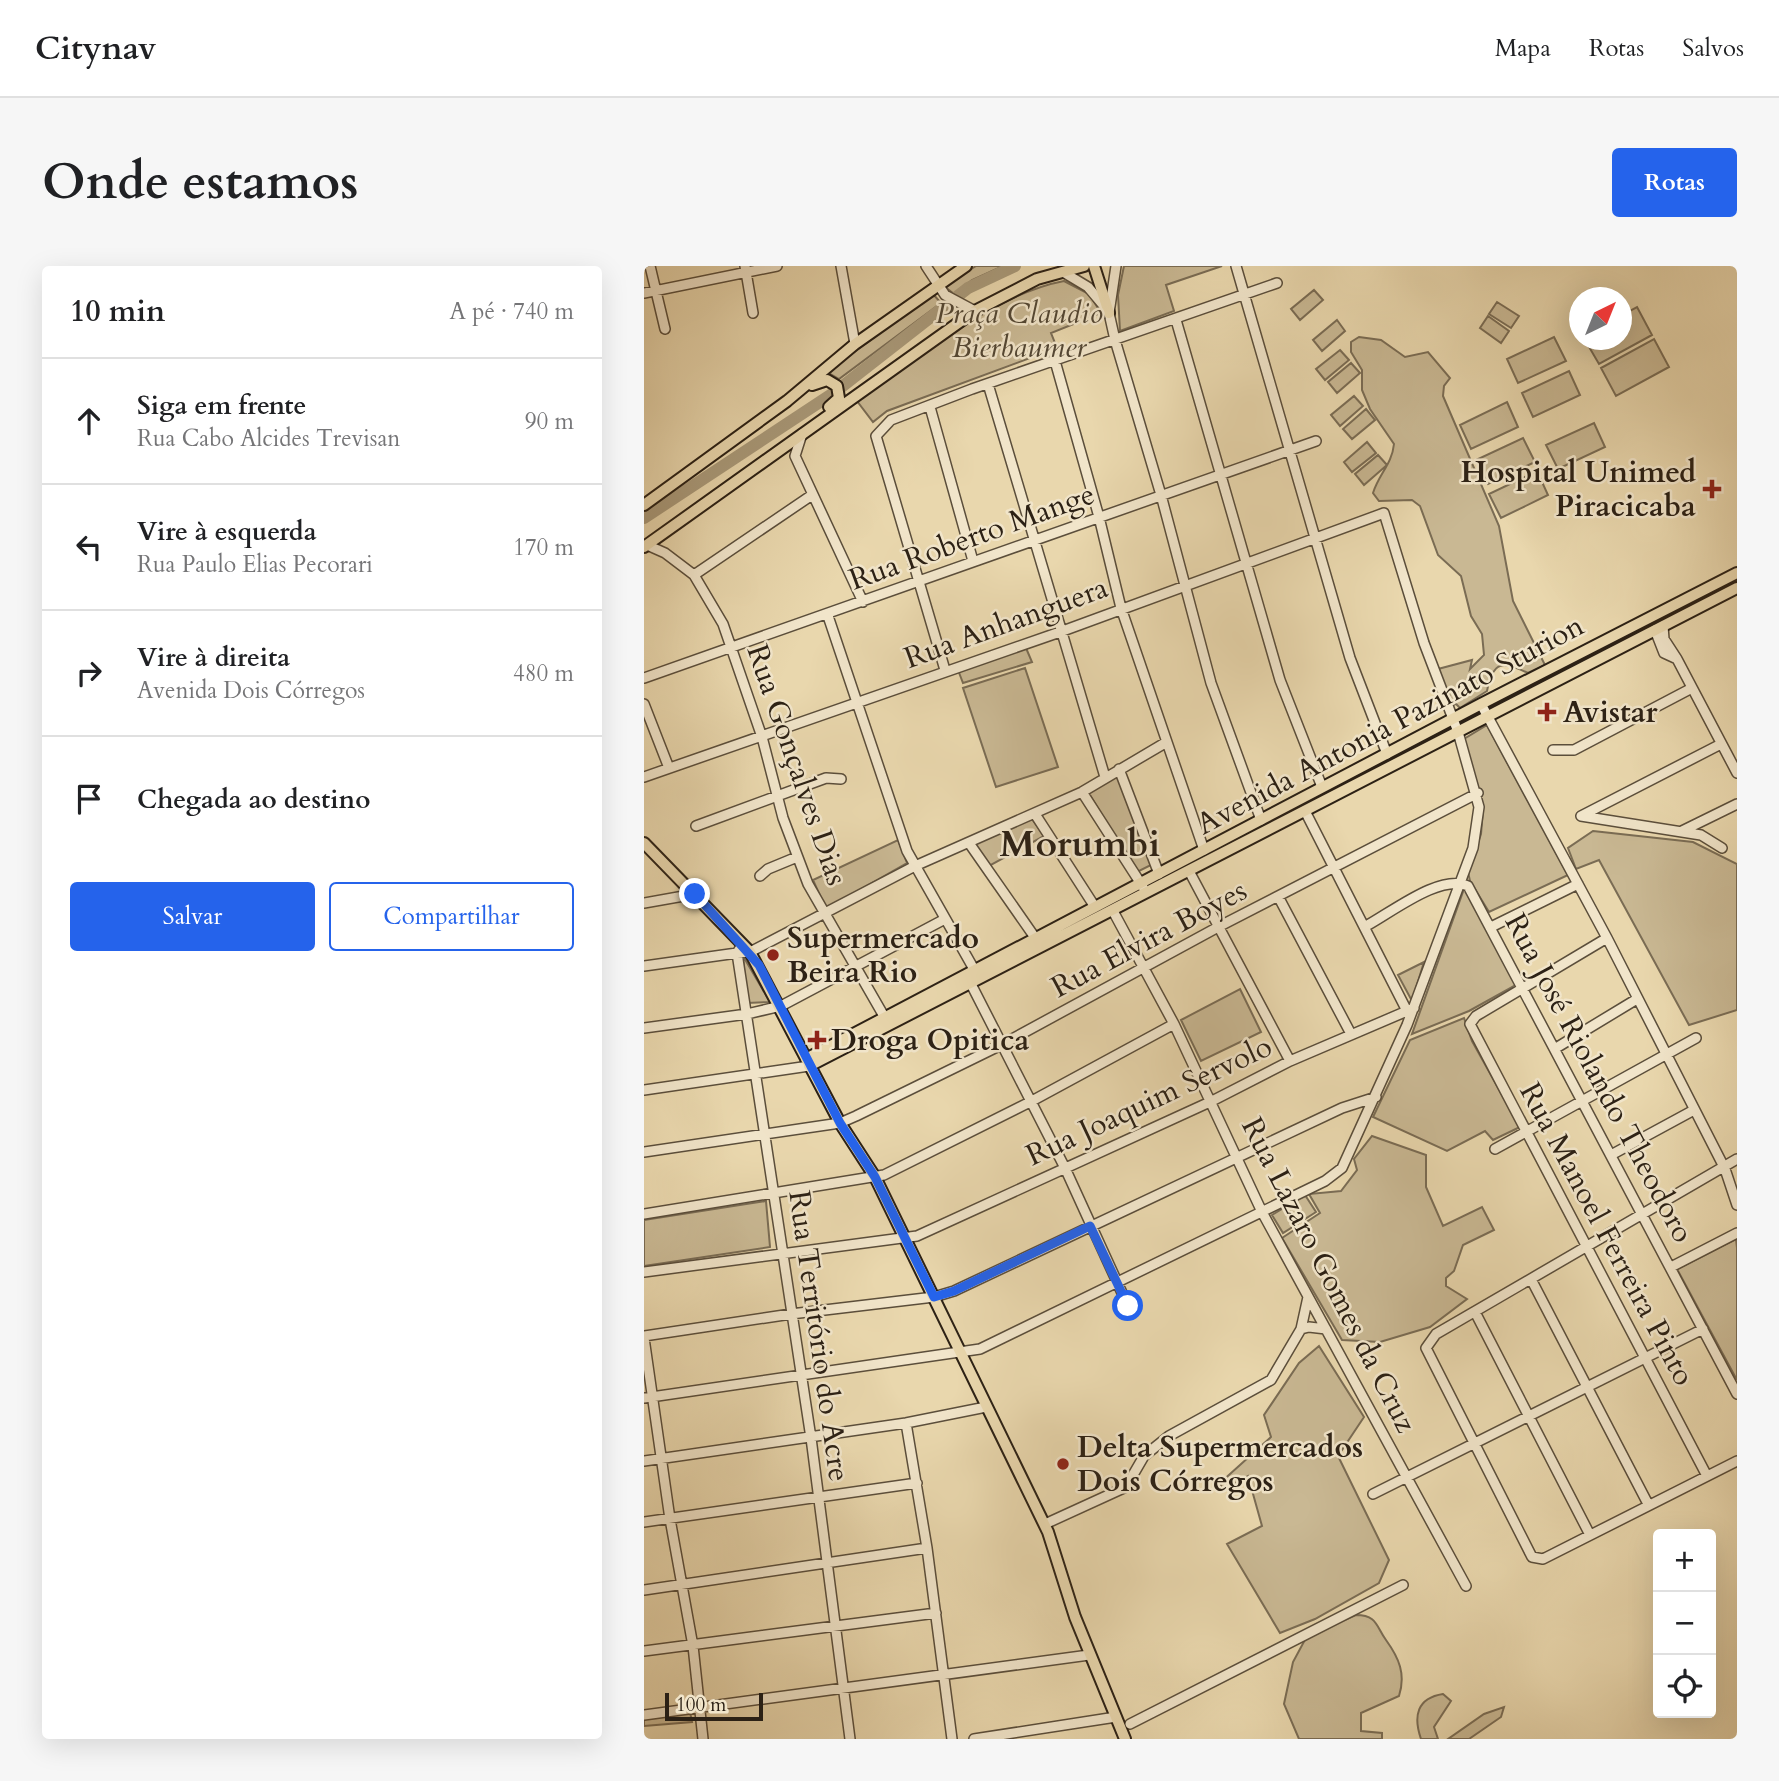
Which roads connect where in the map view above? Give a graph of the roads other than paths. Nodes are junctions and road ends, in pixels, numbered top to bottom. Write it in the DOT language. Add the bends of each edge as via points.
graph roads {
  1 [pos="650,266"];
  2 [pos="777,266"];
  3 [pos="841,266"];
  4 [pos="926,266"];
  5 [pos="966,266"];
  6 [pos="1084,266"];
  7 [pos="1094,266"];
  8 [pos="1116,266"];
  9 [pos="1236,266"];
  10 [pos="746,269"];
  11 [pos="1063,272"];
  12 [pos="1277,284"];
  13 [pos="936,286"];
  14 [pos="656,290"];
  15 [pos="644,293"];
  16 [pos="1245,295"];
  17 [pos="971,309"];
  18 [pos="753,313"];
  19 [pos="1109,313"];
  20 [pos="1176,320"];
  21 [pos="665,329"];
  22 [pos="1115,340"];
  23 [pos="855,344"];
  24 [pos="1055,361"];
  25 [pos="988,384"];
  26 [pos="787,401"];
  27 [pos="930,407"];
  28 [pos="803,434"];
  29 [pos="1316,442"];
  30 [pos="1290,449"];
  31 [pos="1221,472"];
  32 [pos="812,495"];
  33 [pos="1161,495"];
  34 [pos="644,505"];
  35 [pos="1099,517"];
  36 [pos="1316,538"];
  37 [pos="1033,540"];
  38 [pos="645,546"];
  39 [pos="973,561"];
  40 [pos="1248,562"];
  41 [pos="1737,573"];
  42 [pos="694,575"];
  43 [pos="919,581"];
  44 [pos="1183,586"];
  45 [pos="1737,588"];
  46 [pos="1686,599"];
  47 [pos="863,602"];
  48 [pos="1121,608"];
  49 [pos="1688,613"];
  50 [pos="1654,615"];
  51 [pos="828,616"];
  52 [pos="1659,628"];
  53 [pos="1060,632"];
  54 [pos="731,646"];
  55 [pos="945,670"];
  56 [pos="644,678"];
  57 [pos="1692,688"];
  58 [pos="856,703"];
  59 [pos="644,704"];
  60 [pos="1481,704"];
  61 [pos="1488,716"];
  62 [pos="1453,719"];
  63 [pos="1458,732"];
  64 [pos="762,737"];
  65 [pos="1165,743"];
  66 [pos="1721,744"];
  67 [pos="1553,750"];
  68 [pos="1387,754"];
  69 [pos="669,768"];
  70 [pos="1119,769"];
  71 [pos="1737,773"];
  72 [pos="644,777"];
  73 [pos="1105,777"];
  74 [pos="841,779"];
  75 [pos="1322,787"];
  76 [pos="1082,792"];
  77 [pos="1478,793"];
  78 [pos="778,797"];
  79 [pos="1610,800"];
  80 [pos="1737,804"];
  81 [pos="1305,811"];
  82 [pos="1035,814"];
  83 [pos="1261,820"];
  84 [pos="1613,820"];
  85 [pos="696,826"];
  86 [pos="1682,831"];
  87 [pos="644,843"];
  88 [pos="968,843"];
  89 [pos="1722,848"];
  90 [pos="1204,850"];
  91 [pos="797,857"];
  92 [pos="915,866"];
  93 [pos="1334,869"];
  94 [pos="1189,871"];
  95 [pos="1159,874"];
  96 [pos="760,876"];
  97 [pos="1460,882"];
  98 [pos="1140,883"];
  99 [pos="1578,884"];
  100 [pos="1150,892"];
  101 [pos="695,894"];
  102 [pos="1279,898"];
  103 [pos="644,903"];
  104 [pos="1095,907"];
  105 [pos="1113,911"];
  106 [pos="823,916"];
  107 [pos="945,919"];
  108 [pos="1220,926"];
  109 [pos="1366,926"];
  110 [pos="1491,927"];
  111 [pos="1607,938"];
  112 [pos="1036,939"];
  113 [pos="743,950"];
  114 [pos="644,966"];
  115 [pos="855,967"];
  116 [pos="1144,969"];
  117 [pos="975,971"];
  118 [pos="989,975"];
  119 [pos="971,984"];
  120 [pos="1523,989"];
  121 [pos="1637,999"];
  122 [pos="781,1006"];
  123 [pos="1410,1009"];
  124 [pos="747,1014"];
  125 [pos="885,1018"];
  126 [pos="1174,1024"];
  127 [pos="644,1028"];
  128 [pos="1351,1034"];
  129 [pos="1696,1038"];
  130 [pos="1001,1045"];
  131 [pos="1556,1048"];
  132 [pos="1665,1055"];
  133 [pos="1290,1061"];
  134 [pos="808,1062"];
  135 [pos="757,1075"];
  136 [pos="644,1090"];
  137 [pos="1376,1097"];
  138 [pos="1212,1101"];
  139 [pos="1583,1101"];
  140 [pos="1030,1102"];
  141 [pos="1694,1110"];
  142 [pos="840,1123"];
  143 [pos="1527,1133"];
  144 [pos="766,1134"];
  145 [pos="1495,1149"];
  146 [pos="644,1152"];
  147 [pos="1611,1155"];
  148 [pos="1238,1156"];
  149 [pos="1737,1158"];
  150 [pos="1065,1168"];
  151 [pos="1724,1168"];
  152 [pos="875,1177"];
  153 [pos="773,1195"];
  154 [pos="1737,1205"];
  155 [pos="1262,1212"];
  156 [pos="644,1214"];
  157 [pos="1643,1216"];
  158 [pos="1090,1226"];
  159 [pos="1737,1233"];
  160 [pos="906,1239"];
  161 [pos="1586,1250"];
  162 [pos="782,1254"];
  163 [pos="1671,1268"];
  164 [pos="644,1272"];
  165 [pos="1532,1281"];
  166 [pos="1117,1282"];
  167 [pos="934,1297"];
  168 [pos="1308,1297"];
  169 [pos="1128,1306"];
  170 [pos="1475,1312"];
  171 [pos="790,1314"];
  172 [pos="1301,1329"];
  173 [pos="1326,1329"];
  174 [pos="1703,1329"];
  175 [pos="644,1337"];
  176 [pos="960,1353"];
  177 [pos="1646,1358"];
  178 [pos="799,1374"];
  179 [pos="1586,1388"];
  180 [pos="1736,1392"];
  181 [pos="649,1397"];
  182 [pos="986,1407"];
  183 [pos="1530,1417"];
  184 [pos="906,1423"];
  185 [pos="811,1438"];
  186 [pos="1474,1444"];
  187 [pos="661,1458"];
  188 [pos="644,1461"];
  189 [pos="1737,1461"];
  190 [pos="1707,1476"];
  191 [pos="1406,1477"];
  192 [pos="917,1483"];
  193 [pos="1373,1494"];
  194 [pos="816,1496"];
  195 [pos="1648,1504"];
  196 [pos="670,1518"];
  197 [pos="644,1522"];
  198 [pos="1045,1524"];
  199 [pos="1590,1535"];
  200 [pos="927,1548"];
  201 [pos="828,1563"];
  202 [pos="681,1585"];
  203 [pos="1403,1585"];
  204 [pos="1466,1586"];
  205 [pos="644,1590"];
  206 [pos="936,1613"];
  207 [pos="836,1625"];
  208 [pos="693,1646"];
  209 [pos="644,1651"];
  210 [pos="1089,1655"];
  211 [pos="944,1674"];
  212 [pos="844,1687"];
  213 [pos="700,1710"];
  214 [pos="644,1715"];
  215 [pos="1116,1717"];
  216 [pos="1130,1724"];
  217 [pos="703,1739"];
  218 [pos="850,1739"];
  219 [pos="952,1739"];
  220 [pos="974,1739"];
  221 [pos="1125,1739"];
  1 -- 14 [label="street"];
  2 -- 10 [label="street"];
  3 -- 23 [label="street"];
  4 -- 13 [label="street"];
  5 -- 13 [label="main road"];
  6 -- 11 [label="main road"];
  7 -- 19 [label="main road"];
  8 -- 19 [label="street"];
  9 -- 16 [label="street"];
  10 -- 14 [label="street"];
  10 -- 18 [label="street"];
  11 -- 17 [label="main road"];
  11 -- 19 [label="street" via="1088,287"];
  12 -- 16 [label="street"];
  13 -- 17 [label="street"];
  13 -- 23 [label="main road"];
  14 -- 15 [label="street"];
  14 -- 21 [label="street"];
  16 -- 20 [label="street"];
  16 -- 30 [label="street"];
  17 -- 28 [label="main road"];
  19 -- 22 [label="street"];
  20 -- 22 [label="street"];
  20 -- 31 [label="street"];
  22 -- 24 [label="street"];
  22 -- 33 [label="street"];
  23 -- 26 [label="main road"];
  24 -- 25 [label="street"];
  24 -- 35 [label="street"];
  25 -- 27 [label="street"];
  25 -- 37 [label="street"];
  26 -- 28 [label="main road" via="817,381 837,386 839,398"];
  26 -- 34 [label="main road"];
  27 -- 39 [label="street"];
  27 -- 43 [label="street" via="891,420 876,436"];
  28 -- 32 [label="street" via="795,456"];
  28 -- 38 [label="main road"];
  29 -- 30 [label="street, Rua Roberto Mange"];
  30 -- 31 [label="street, Rua Roberto Mange"];
  30 -- 36 [label="street"];
  31 -- 33 [label="street, Rua Roberto Mange"];
  31 -- 40 [label="street"];
  32 -- 42 [label="street"];
  32 -- 47 [label="street"];
  33 -- 35 [label="street, Rua Roberto Mange"];
  33 -- 44 [label="street"];
  35 -- 37 [label="street, Rua Roberto Mange"];
  35 -- 48 [label="street"];
  36 -- 40 [label="street, Rua Anhanguera"];
  36 -- 62 [label="street, Rua Anhanguera" via="1384,513"];
  36 -- 68 [label="street" via="1350,658"];
  37 -- 39 [label="street, Rua Roberto Mange"];
  37 -- 53 [label="street"];
  38 -- 42 [label="street, Rua Gonçalves Dias" via="665,553"];
  39 -- 43 [label="street, Rua Roberto Mange"];
  40 -- 44 [label="street, Rua Anhanguera"];
  40 -- 75 [label="street" via="1280,680"];
  41 -- 46 [label="main road, Avenida Antonia Pazinato Sturion"];
  42 -- 54 [label="street, Rua Gonçalves Dias"];
  43 -- 47 [label="street, Rua Roberto Mange"];
  43 -- 55 [label="street"];
  44 -- 48 [label="street, Rua Anhanguera"];
  44 -- 83 [label="street" via="1211,683"];
  45 -- 49 [label="main road, Avenida Antonia Pazinato Sturion"];
  46 -- 49 [label="main road"];
  46 -- 50 [label="main road, Avenida Antonia Pazinato Sturion"];
  47 -- 51 [label="street, Rua Roberto Mange"];
  48 -- 53 [label="street, Rua Anhanguera"];
  48 -- 65 [label="street"];
  49 -- 52 [label="main road, Avenida Antonia Pazinato Sturion"];
  50 -- 52 [label="main road" via="1651,623"];
  50 -- 60 [label="main road, Avenida Antonia Pazinato Sturion"];
  51 -- 54 [label="street, Rua Roberto Mange"];
  51 -- 58 [label="street"];
  52 -- 57 [label="street" via="1664,653 1677,659"];
  52 -- 61 [label="main road, Avenida Antonia Pazinato Sturion"];
  53 -- 55 [label="street, Rua Anhanguera"];
  53 -- 73 [label="street"];
  54 -- 56 [label="street, Rua Roberto Mange"];
  54 -- 64 [label="street, Rua Gonçalves Dias"];
  55 -- 58 [label="street, Rua Anhanguera"];
  57 -- 66 [label="street"];
  57 -- 67 [label="street" via="1574,750"];
  58 -- 64 [label="street, Rua Anhanguera"];
  58 -- 92 [label="street"];
  59 -- 69 [label="street"];
  60 -- 61 [label="street"];
  60 -- 62 [label="main road, Avenida Antonia Pazinato Sturion"];
  61 -- 63 [label="main road, Avenida Antonia Pazinato Sturion"];
  61 -- 99 [label="street"];
  62 -- 63 [label="street"];
  62 -- 68 [label="main road, Avenida Antonia Pazinato Sturion"];
  63 -- 77 [label="street"];
  63 -- 81 [label="main road, Avenida Antonia Pazinato Sturion"];
  64 -- 69 [label="street, Rua Anhanguera"];
  64 -- 78 [label="street, Rua Gonçalves Dias"];
  65 -- 70 [label="street"];
  65 -- 90 [label="street"];
  66 -- 71 [label="street"];
  66 -- 79 [label="street"];
  68 -- 75 [label="main road, Avenida Antonia Pazinato Sturion"];
  69 -- 72 [label="street, Rua Anhanguera"];
  70 -- 73 [label="street"];
  70 -- 95 [label="street"];
  73 -- 76 [label="street"];
  74 -- 78 [label="street" via="826,778"];
  75 -- 83 [label="main road, Avenida Antonia Pazinato Sturion"];
  76 -- 82 [label="street"];
  76 -- 98 [label="street"];
  77 -- 93 [label="street, Rua Elvira Boyes"];
  77 -- 97 [label="street" via="1472,848"];
  78 -- 85 [label="street"];
  78 -- 91 [label="street, Rua Gonçalves Dias"];
  79 -- 84 [label="street"];
  79 -- 84 [label="street" via="1581,816"];
  80 -- 86 [label="street"];
  81 -- 93 [label="street"];
  81 -- 94 [label="main road, Avenida Antonia Pazinato Sturion"];
  82 -- 88 [label="street"];
  82 -- 104 [label="street"];
  83 -- 90 [label="main road, Avenida Antonia Pazinato Sturion"];
  84 -- 86 [label="street"];
  86 -- 89 [label="street" via="1701,835"];
  87 -- 101 [label="main road"];
  88 -- 92 [label="street"];
  88 -- 112 [label="street"];
  90 -- 94 [label="main road" via="1202,863"];
  90 -- 95 [label="main road, Avenida Antonia Pazinato Sturion"];
  91 -- 96 [label="street"];
  91 -- 106 [label="street, Rua Gonçalves Dias"];
  92 -- 106 [label="street"];
  92 -- 107 [label="street"];
  93 -- 102 [label="street, Rua Elvira Boyes"];
  93 -- 109 [label="street"];
  94 -- 100 [label="main road, Avenida Antonia Pazinato Sturion"];
  94 -- 108 [label="street"];
  95 -- 98 [label="main road, Avenida Antonia Pazinato Sturion"];
  97 -- 109 [label="street" via="1440,884"];
  97 -- 110 [label="street, Rua José Riolando Theodoro" via="1468,886"];
  97 -- 123 [label="street"];
  98 -- 100 [label="street"];
  98 -- 104 [label="main road, Avenida Antonia Pazinato Sturion"];
  99 -- 110 [label="street"];
  99 -- 111 [label="street"];
  100 -- 105 [label="main road, Avenida Antonia Pazinato Sturion"];
  101 -- 103 [label="street"];
  101 -- 113 [label="main road"];
  102 -- 108 [label="street, Rua Elvira Boyes"];
  102 -- 128 [label="street"];
  104 -- 112 [label="main road, Avenida Antonia Pazinato Sturion"];
  105 -- 116 [label="street, Rua Lazaro Gomes da Cruz"];
  105 -- 118 [label="main road, Avenida Antonia Pazinato Sturion"];
  106 -- 113 [label="street"];
  106 -- 115 [label="street, Rua Gonçalves Dias"];
  107 -- 115 [label="street"];
  107 -- 117 [label="street"];
  108 -- 116 [label="street, Rua Elvira Boyes"];
  108 -- 133 [label="street"];
  109 -- 123 [label="street"];
  110 -- 120 [label="street, Rua José Riolando Theodoro"];
  111 -- 120 [label="street"];
  111 -- 121 [label="street"];
  112 -- 117 [label="main road, Avenida Antonia Pazinato Sturion"];
  113 -- 114 [label="street"];
  113 -- 122 [label="main road"];
  113 -- 124 [label="street, Rua Território do Acre"];
  115 -- 122 [label="street"];
  115 -- 125 [label="street, Rua Gonçalves Dias"];
  116 -- 126 [label="street, Rua Lazaro Gomes da Cruz"];
  116 -- 130 [label="street, Rua Elvira Boyes"];
  117 -- 118 [label="main road"];
  117 -- 119 [label="main road"];
  117 -- 125 [label="main road, Avenida Antonia Pazinato Sturion"];
  118 -- 119 [label="main road, Avenida Antonia Pazinato Sturion"];
  119 -- 130 [label="street"];
  119 -- 134 [label="main road, Avenida Antonia Pazinato Sturion"];
  120 -- 131 [label="street, Rua José Riolando Theodoro"];
  120 -- 143 [label="street, Rua Manoel Ferreira Pinto" via="1476,1016 1471,1024"];
  121 -- 131 [label="street"];
  121 -- 132 [label="street"];
  122 -- 124 [label="street"];
  122 -- 134 [label="main road"];
  123 -- 128 [label="street, Rua Joaquim Servolo"];
  123 -- 137 [label="street"];
  124 -- 127 [label="street"];
  124 -- 135 [label="street, Rua Território do Acre"];
  125 -- 134 [label="main road, Avenida Antonia Pazinato Sturion"];
  126 -- 138 [label="street, Rua Lazaro Gomes da Cruz"];
  126 -- 140 [label="street"];
  128 -- 133 [label="street, Rua Joaquim Servolo"];
  129 -- 132 [label="street"];
  130 -- 140 [label="street"];
  130 -- 142 [label="street, Rua Elvira Boyes"];
  131 -- 139 [label="street, Rua José Riolando Theodoro"];
  132 -- 139 [label="street"];
  132 -- 141 [label="street"];
  133 -- 138 [label="street, Rua Joaquim Servolo"];
  134 -- 135 [label="street"];
  134 -- 142 [label="main road"];
  135 -- 136 [label="street"];
  135 -- 144 [label="street, Rua Território do Acre"];
  137 -- 148 [label="street"];
  137 -- 155 [label="street" via="1342,1168"];
  138 -- 148 [label="street, Rua Lazaro Gomes da Cruz"];
  138 -- 150 [label="street, Rua Joaquim Servolo"];
  139 -- 143 [label="street"];
  139 -- 147 [label="street, Rua José Riolando Theodoro"];
  140 -- 150 [label="street"];
  140 -- 152 [label="street"];
  141 -- 147 [label="street"];
  141 -- 151 [label="street"];
  142 -- 144 [label="street, Rua Elvira Boyes"];
  142 -- 152 [label="main road"];
  143 -- 145 [label="street"];
  143 -- 161 [label="street, Rua Manoel Ferreira Pinto"];
  144 -- 146 [label="street, Rua Elvira Boyes"];
  144 -- 153 [label="street, Rua Território do Acre"];
  147 -- 157 [label="street, Rua José Riolando Theodoro"];
  148 -- 155 [label="street, Rua Lazaro Gomes da Cruz"];
  148 -- 158 [label="street"];
  149 -- 151 [label="street"];
  150 -- 158 [label="street"];
  150 -- 160 [label="street, Rua Joaquim Servolo"];
  151 -- 154 [label="street"];
  151 -- 157 [label="street"];
  152 -- 153 [label="street"];
  152 -- 160 [label="main road"];
  153 -- 156 [label="street"];
  153 -- 162 [label="street, Rua Território do Acre"];
  155 -- 166 [label="street"];
  155 -- 168 [label="street, Rua Lazaro Gomes da Cruz"];
  157 -- 161 [label="street"];
  157 -- 163 [label="street, Rua José Riolando Theodoro"];
  158 -- 166 [label="street"];
  158 -- 167 [label="street"];
  159 -- 163 [label="street"];
  160 -- 162 [label="street, Rua Joaquim Servolo"];
  160 -- 167 [label="main road"];
  161 -- 165 [label="street"];
  161 -- 177 [label="street, Rua Manoel Ferreira Pinto"];
  162 -- 164 [label="street, Rua Joaquim Servolo"];
  162 -- 171 [label="street, Rua Território do Acre"];
  163 -- 174 [label="street, Rua José Riolando Theodoro"];
  165 -- 170 [label="street"];
  165 -- 179 [label="street"];
  166 -- 169 [label="street"];
  166 -- 176 [label="street" via="980,1349"];
  167 -- 171 [label="street"];
  167 -- 176 [label="main road"];
  168 -- 172 [label="street"];
  168 -- 173 [label="street, Rua Lazaro Gomes da Cruz"];
  170 -- 183 [label="street"];
  170 -- 186 [label="street" via="1436,1334 1426,1348"];
  171 -- 175 [label="street"];
  171 -- 178 [label="street, Rua Território do Acre"];
  172 -- 173 [label="street"];
  172 -- 198 [label="street" via="1271,1380 1169,1436 1144,1456 1126,1487"];
  173 -- 191 [label="street, Rua Lazaro Gomes da Cruz"];
  174 -- 177 [label="street"];
  174 -- 180 [label="street, Rua José Riolando Theodoro"];
  175 -- 181 [label="street"];
  176 -- 178 [label="street"];
  176 -- 182 [label="main road"];
  177 -- 179 [label="street"];
  177 -- 190 [label="street, Rua Manoel Ferreira Pinto"];
  178 -- 181 [label="street"];
  178 -- 185 [label="street, Rua Território do Acre"];
  179 -- 183 [label="street"];
  179 -- 195 [label="street"];
  181 -- 187 [label="street"];
  182 -- 184 [label="street"];
  182 -- 198 [label="main road"];
  183 -- 186 [label="street"];
  183 -- 199 [label="street"];
  184 -- 185 [label="street"];
  184 -- 192 [label="street"];
  185 -- 187 [label="street"];
  185 -- 194 [label="street, Rua Território do Acre"];
  186 -- 191 [label="street"];
  186 -- 199 [label="street" via="1532,1558 1543,1559"];
  187 -- 188 [label="street"];
  187 -- 196 [label="street"];
  189 -- 190 [label="street"];
  190 -- 195 [label="street"];
  191 -- 193 [label="street"];
  191 -- 204 [label="street, Rua Lazaro Gomes da Cruz"];
  192 -- 194 [label="street"];
  192 -- 200 [label="street"];
  194 -- 196 [label="street"];
  194 -- 201 [label="street, Rua Território do Acre"];
  195 -- 199 [label="street"];
  196 -- 197 [label="street"];
  196 -- 202 [label="street"];
  198 -- 210 [label="main road"];
  200 -- 201 [label="street"];
  200 -- 206 [label="street"];
  201 -- 202 [label="street"];
  201 -- 207 [label="street, Rua Território do Acre"];
  202 -- 205 [label="street"];
  202 -- 208 [label="street"];
  203 -- 216 [label="street"];
  206 -- 207 [label="street"];
  206 -- 211 [label="street"];
  207 -- 208 [label="street"];
  207 -- 212 [label="street, Rua Território do Acre"];
  208 -- 209 [label="street"];
  208 -- 213 [label="street"];
  210 -- 211 [label="street"];
  210 -- 215 [label="main road"];
  211 -- 212 [label="street"];
  211 -- 219 [label="street"];
  212 -- 213 [label="street"];
  212 -- 218 [label="street, Rua Território do Acre"];
  213 -- 214 [label="street"];
  213 -- 217 [label="street"];
  215 -- 220 [label="street"];
  215 -- 221 [label="main road"];
}
